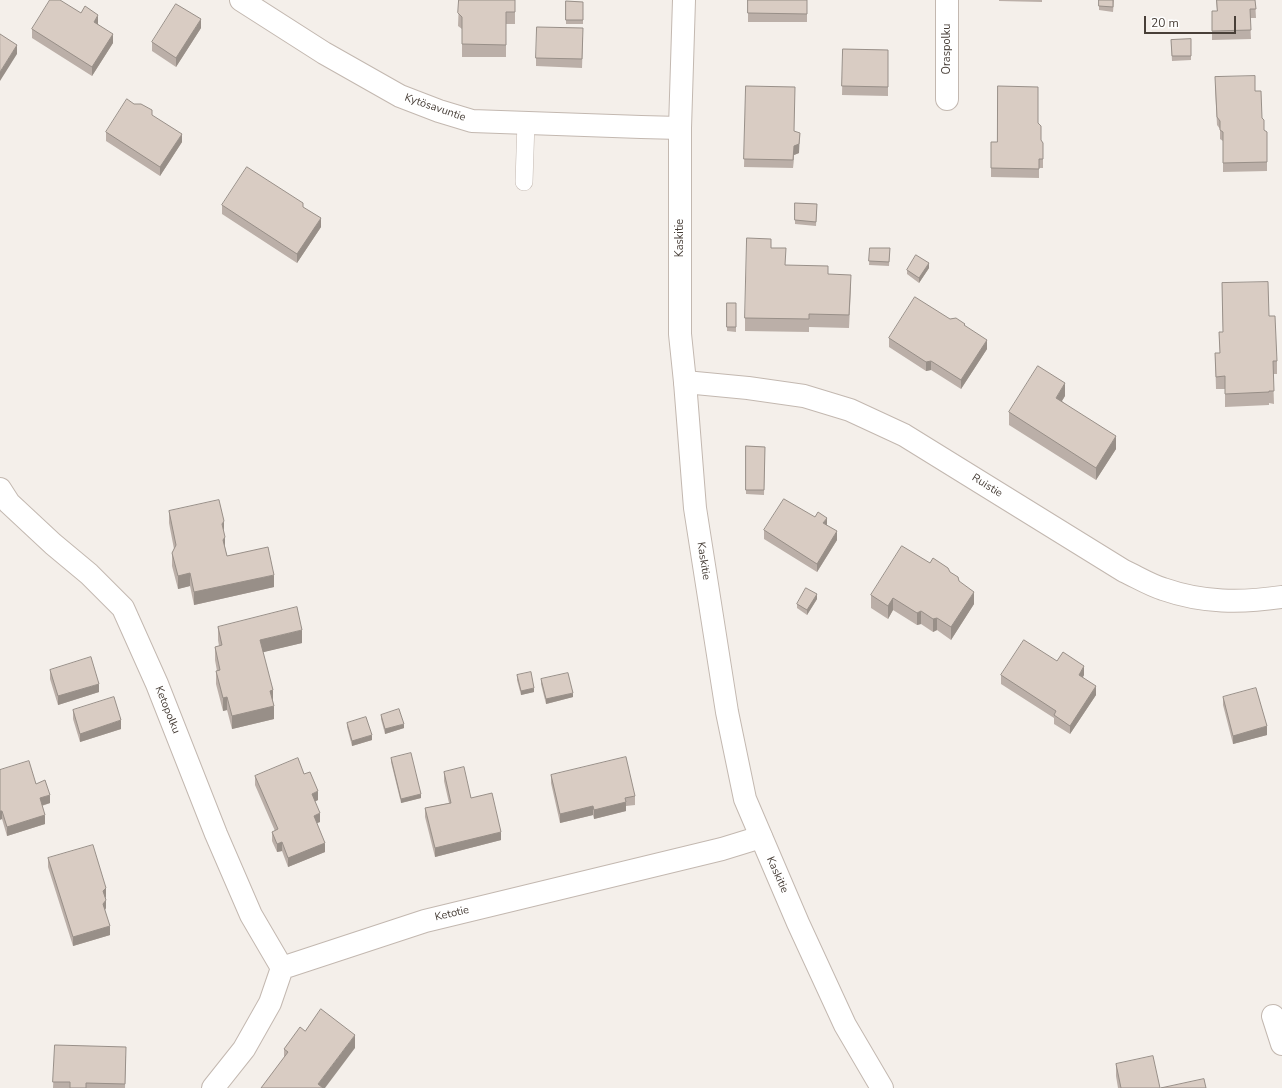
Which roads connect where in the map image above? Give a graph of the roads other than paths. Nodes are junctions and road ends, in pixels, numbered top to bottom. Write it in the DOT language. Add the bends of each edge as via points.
graph roads {
  1 [pos="241,0"];
  2 [pos="684,0"];
  3 [pos="948,0"];
  4 [pos="947,99"];
  5 [pos="526,122"];
  6 [pos="680,128"];
  7 [pos="524,182"];
  8 [pos="685,382"];
  9 [pos="0,489"];
  10 [pos="1282,597"];
  11 [pos="760,837"];
  12 [pos="282,968"];
  13 [pos="1273,1016"];
  14 [pos="1282,1044"];
  15 [pos="213,1088"];
  16 [pos="882,1088"];
  1 -- 5 [label="street, Kytösavuntie" via="324,53 400,96 472,120"];
  2 -- 6 [label="street, Kaskitie"];
  3 -- 4 [label="street, Oraspolku"];
  5 -- 6 [label="street, Kytösavuntie"];
  5 -- 7 [label="lane"];
  6 -- 8 [label="street, Kaskitie" via="680,334"];
  8 -- 10 [label="street, Ruistie" via="804,396 850,410 904,435 1124,571 1161,589 1212,600 1256,601"];
  8 -- 11 [label="street, Kaskitie" via="695,508 727,712 744,799"];
  9 -- 12 [label="street, Ketopolku" via="9,503 123,608 157,684 213,827 251,915"];
  11 -- 12 [label="street, Ketotie" via="715,851 425,921"];
  11 -- 16 [label="street, Kaskitie" via="845,1025"];
  12 -- 15 [label="street" via="270,1003 244,1049"];
  13 -- 14 [label="street"];
}
